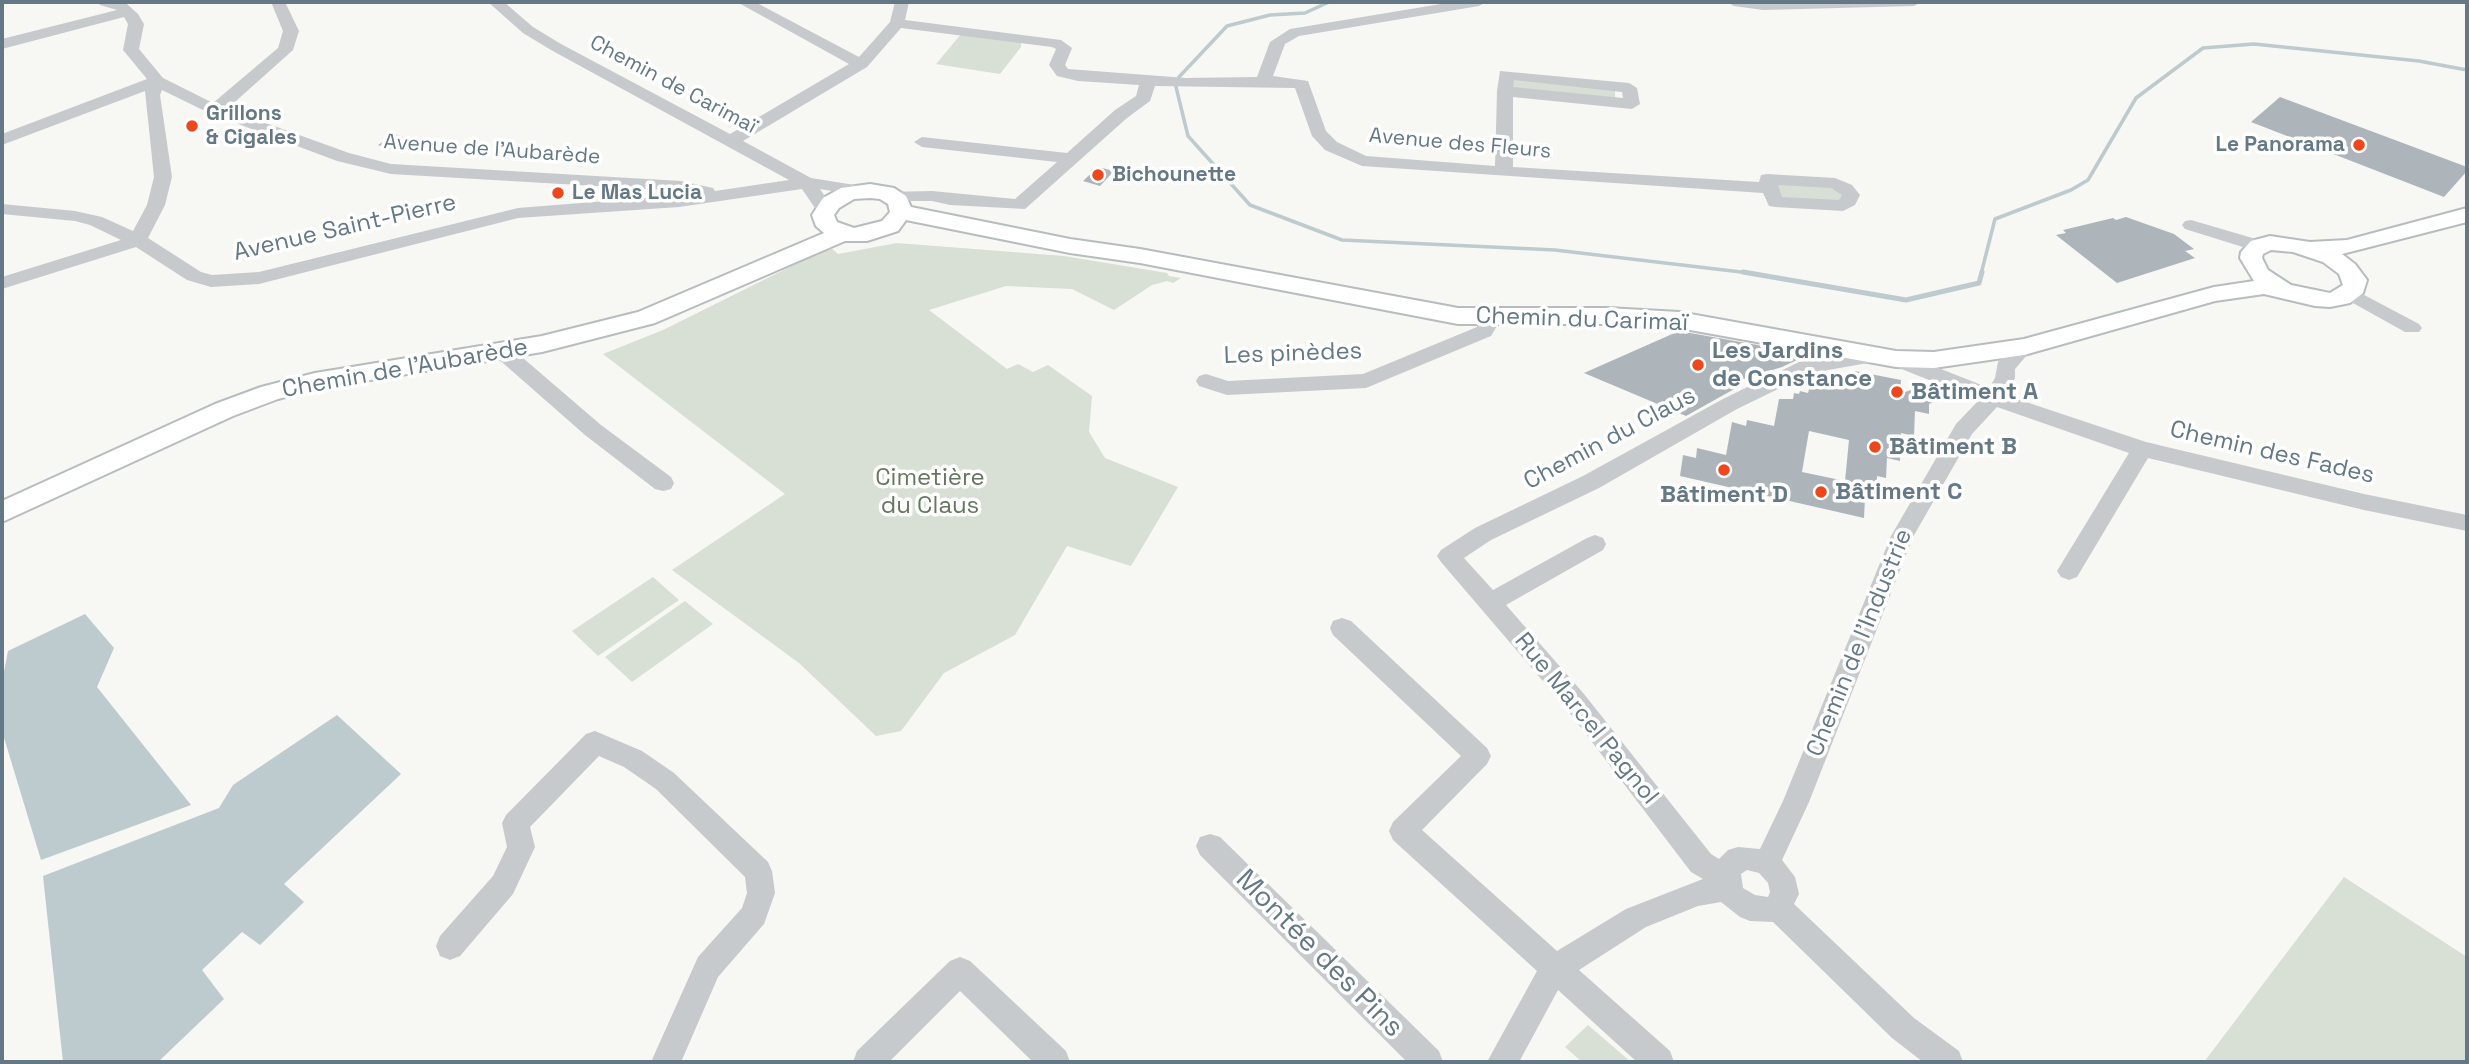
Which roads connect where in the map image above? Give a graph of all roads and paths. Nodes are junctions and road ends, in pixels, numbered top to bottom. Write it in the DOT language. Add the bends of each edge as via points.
graph roads {
  1 [pos="104,2"];
  2 [pos="278,2"];
  3 [pos="495,2"];
  4 [pos="744,2"];
  5 [pos="902,2"];
  6 [pos="1479,2"];
  7 [pos="1734,2"];
  8 [pos="1914,2"];
  9 [pos="1836,4"];
  10 [pos="127,12"];
  11 [pos="897,23"];
  12 [pos="2,44"];
  13 [pos="861,64"];
  14 [pos="157,81"];
  15 [pos="1148,81"];
  16 [pos="1262,81"];
  17 [pos="1504,91"];
  18 [pos="215,110"];
  19 [pos="2,140"];
  20 [pos="731,141"];
  21 [pos="922,142"];
  22 [pos="1072,159"];
  23 [pos="1504,172"];
  24 [pos="807,183"];
  25 [pos="1770,188"];
  26 [pos="861,191"];
  27 [pos="714,196"];
  28 [pos="897,204"];
  29 [pos="2,209"];
  30 [pos="2467,215"];
  31 [pos="830,221"];
  32 [pos="2191,225"];
  33 [pos="2467,226"];
  34 [pos="879,231"];
  35 [pos="137,241"];
  36 [pos="1070,246"];
  37 [pos="2310,248"];
  38 [pos="2256,256"];
  39 [pos="2347,269"];
  40 [pos="2,283"];
  41 [pos="2283,290"];
  42 [pos="2214,294"];
  43 [pos="2351,294"];
  44 [pos="1492,317"];
  45 [pos="2412,328"];
  46 [pos="2024,347"];
  47 [pos="502,351"];
  48 [pos="1887,357"];
  49 [pos="1934,360"];
  50 [pos="1206,381"];
  51 [pos="1964,386"];
  52 [pos="1997,392"];
  53 [pos="1964,429"];
  54 [pos="2142,449"];
  55 [pos="663,483"];
  56 [pos="2,512"];
  57 [pos="2467,523"];
  58 [pos="1595,544"];
  59 [pos="1450,555"];
  60 [pos="2069,570"];
  61 [pos="1490,603"];
  62 [pos="1342,628"];
  63 [pos="1210,846"];
  64 [pos="1767,863"];
  65 [pos="1727,883"];
  66 [pos="1777,907"];
  67 [pos="450,946"];
  68 [pos="1554,969"];
  69 [pos="666,1062"];
  70 [pos="868,1062"];
  71 [pos="1055,1062"];
  72 [pos="1427,1062"];
  73 [pos="1502,1062"];
  74 [pos="1659,1062"];
  75 [pos="1948,1062"];
  1 -- 10 [label="street"];
  2 -- 18 [label="street" via="291,31 285,50"];
  3 -- 20 [label="street, Chemin de Carimaï" via="556,47"];
  4 -- 13 [label="street"];
  5 -- 11 [label="street"];
  6 -- 16 [label="street" via="1295,32 1278,42"];
  7 -- 9 [label="street"];
  8 -- 9 [label="street"];
  10 -- 12 [label="street"];
  10 -- 14 [label="street, Avenue de l'Aubarède" via="136,24 131,50"];
  11 -- 13 [label="street"];
  11 -- 15 [label="street, Avenue des Fleurs" via="1056,43 1064,48 1057,65 1063,73"];
  13 -- 20 [label="street"];
  14 -- 18 [label="street, Avenue de l'Aubarède"];
  14 -- 19 [label="street"];
  14 -- 35 [label="street" via="152,95 163,177 156,205"];
  15 -- 16 [label="street, Avenue des Fleurs"];
  15 -- 22 [label="street" via="1144,98"];
  16 -- 23 [label="street, Avenue des Fleurs" via="1302,84 1318,132 1331,146 1362,161"];
  17 -- 17 [label="street" via="1556,96 1632,104 1629,88 1506,74"];
  17 -- 23 [label="street"];
  18 -- 27 [label="street, Avenue de l'Aubarède" via="343,157 391,169 681,186"];
  20 -- 24 [label="street, Chemin de Carimaï"];
  21 -- 22 [label="street"];
  22 -- 28 [label="street" via="1019,205 932,196"];
  23 -- 25 [label="street, Avenue des Fleurs"];
  24 -- 26 [label="street"];
  24 -- 27 [label="street, Avenue Saint-Pierre"];
  24 -- 31 [label="street, Chemin de Carimaï"];
  26 -- 28 [label="main road" via="878,191"];
  26 -- 31 [label="main road" via="839,198"];
  27 -- 35 [label="street, Avenue Saint-Pierre" via="518,213 259,278 211,281 194,276"];
  28 -- 34 [label="main road" via="897,219"];
  28 -- 36 [label="main road, Chemin du Carimaï"];
  29 -- 35 [label="street, Avenue Saint-Pierre" via="75,216 122,230"];
  30 -- 37 [label="main road" via="2347,247"];
  31 -- 34 [label="main road" via="854,235"];
  31 -- 47 [label="main road, Chemin de l'Aubarède" via="646,318"];
  32 -- 38 [label="street"];
  33 -- 39 [label="main road" via="2370,255"];
  34 -- 36 [label="main road, Chemin du Carimaï"];
  35 -- 40 [label="street"];
  36 -- 44 [label="main road, Chemin du Carimaï" via="1415,310"];
  37 -- 38 [label="main road" via="2286,243"];
  37 -- 39 [label="main road"];
  38 -- 41 [label="main road" via="2270,282"];
  38 -- 42 [label="main road, Chemin du Carimaï"];
  39 -- 43 [label="main road" via="2355,280"];
  41 -- 42 [label="main road, Chemin du Carimaï" via="2264,287"];
  41 -- 43 [label="main road" via="2329,300"];
  42 -- 46 [label="main road, Chemin du Carimaï"];
  43 -- 45 [label="street"];
  44 -- 48 [label="main road, Chemin du Carimaï" via="1679,320"];
  44 -- 50 [label="street, Les pinèdes" via="1484,331 1366,381 1227,388"];
  46 -- 49 [label="main road, Chemin du Carimaï"];
  46 -- 52 [label="street" via="2005,368"];
  47 -- 55 [label="street"];
  47 -- 56 [label="main road, Chemin de l'Aubarède" via="315,381 270,393"];
  48 -- 49 [label="main road, Chemin du Carimaï"];
  48 -- 51 [label="street"];
  48 -- 59 [label="street, Chemin du Claus" via="1806,367"];
  49 -- 51 [label="street" via="1941,372"];
  51 -- 52 [label="street, Chemin des Fades"];
  51 -- 53 [label="street"];
  52 -- 53 [label="street"];
  52 -- 54 [label="street, Chemin des Fades" via="2068,424"];
  53 -- 64 [label="street, Chemin de l'Industrie" via="1902,536 1796,802"];
  54 -- 57 [label="street, Chemin des Fades"];
  54 -- 60 [label="street"];
  58 -- 61 [label="street"];
  59 -- 61 [label="street, Rue Marcel Pagnol"];
  61 -- 65 [label="street, Rue Marcel Pagnol" via="1575,701 1701,863"];
  62 -- 68 [label="street" via="1478,756 1403,831"];
  63 -- 72 [label="street, Montée des Pins"];
  64 -- 65 [label="street" via="1738,859 1727,870"];
  64 -- 66 [label="street" via="1785,886"];
  65 -- 66 [label="street" via="1733,897 1750,908"];
  65 -- 68 [label="street" via="1636,918"];
  66 -- 75 [label="street" via="1903,1028"];
  67 -- 69 [label="street" via="503,885 522,847 516,824 595,741 633,759 665,781 758,872 761,893 754,915 708,967"];
  68 -- 73 [label="street"];
  68 -- 74 [label="street"];
  70 -- 71 [label="street" via="960,971"];
}
